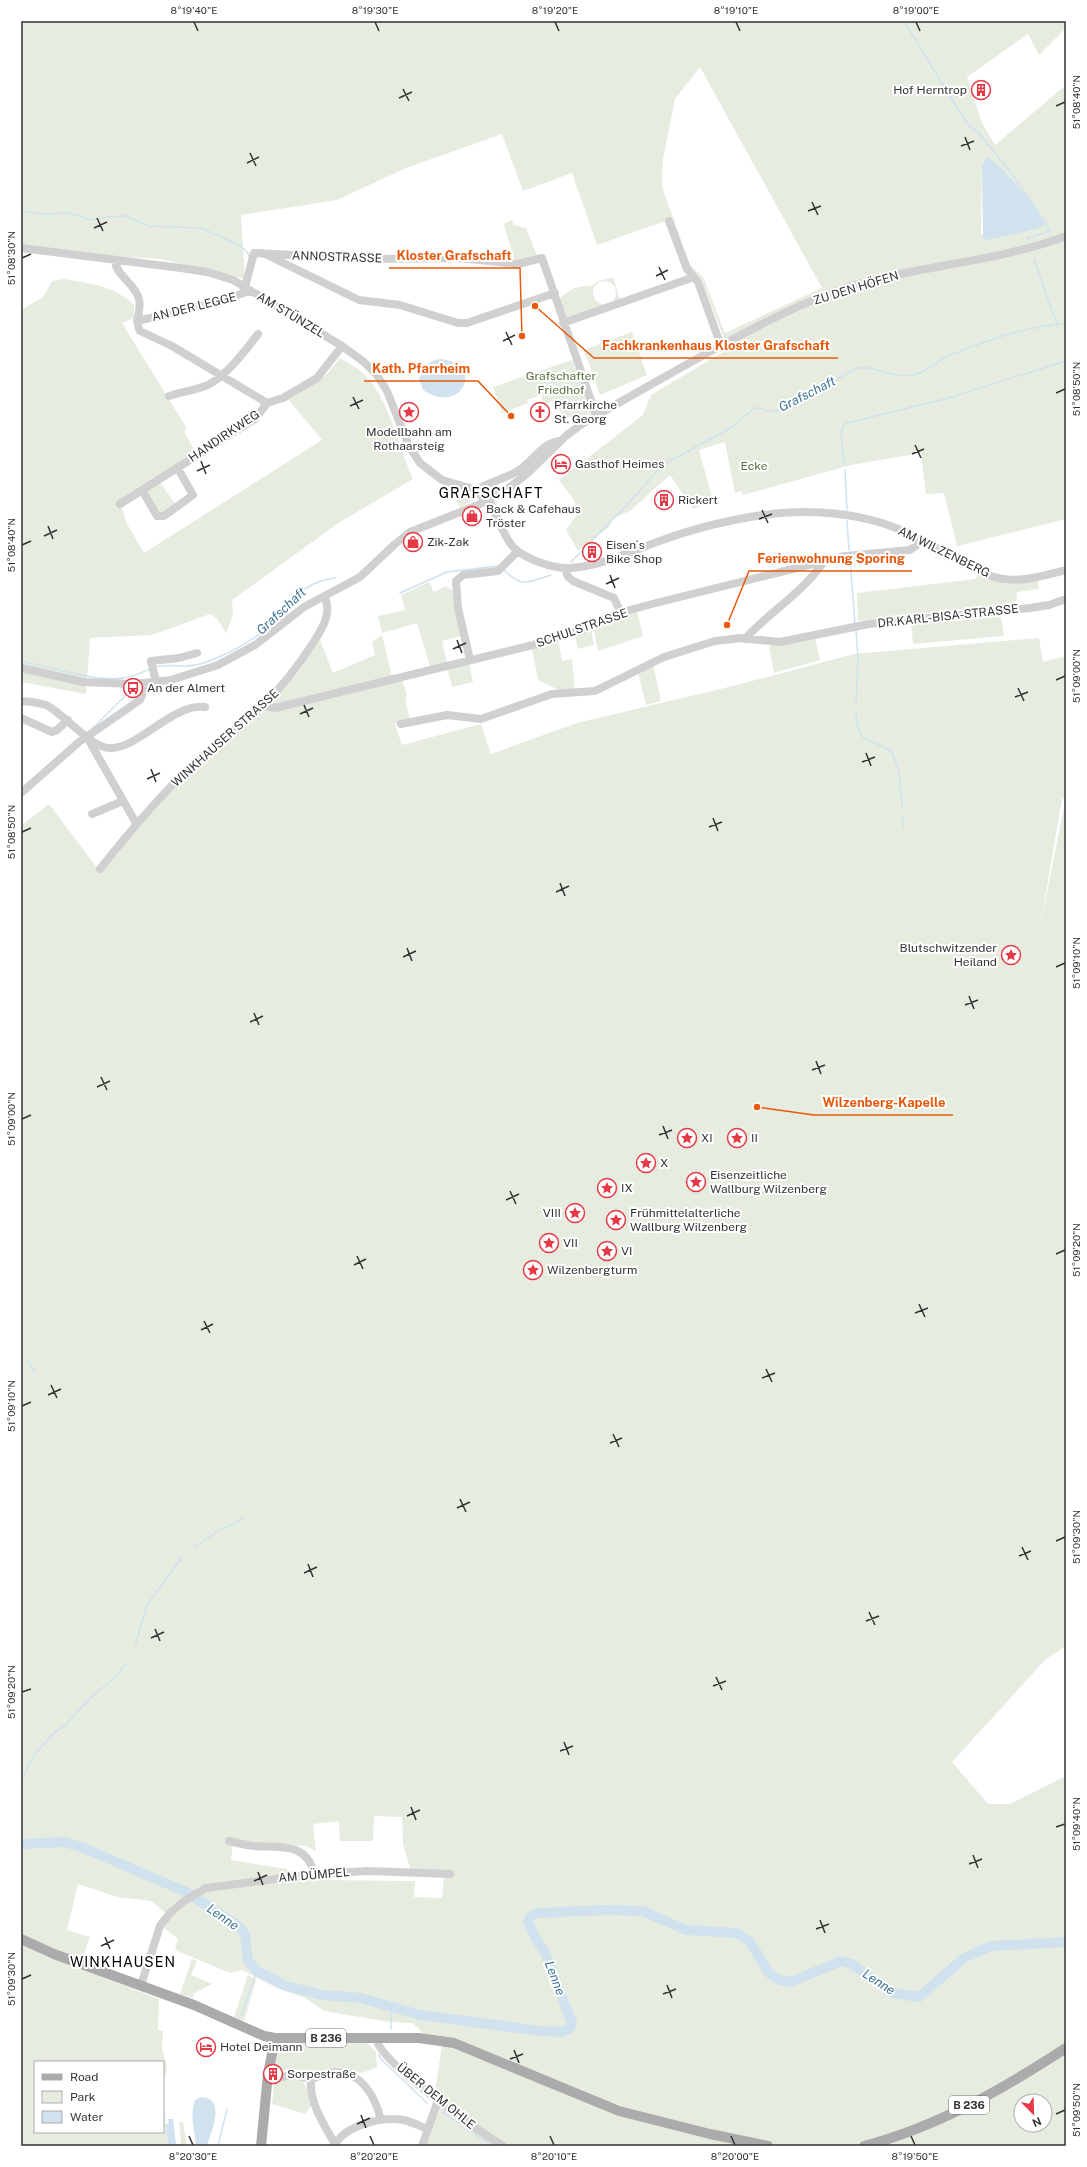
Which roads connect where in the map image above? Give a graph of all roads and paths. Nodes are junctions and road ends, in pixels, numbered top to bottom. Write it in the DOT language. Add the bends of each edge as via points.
graph roads {
  1 [pos="669,221"];
  2 [pos="1066,236"];
  3 [pos="21,248"];
  4 [pos="261,253"];
  5 [pos="115,260"];
  6 [pos="694,277"];
  7 [pos="248,289"];
  8 [pos="554,292"];
  9 [pos="137,321"];
  10 [pos="563,323"];
  11 [pos="258,334"];
  12 [pos="342,346"];
  13 [pos="721,346"];
  14 [pos="222,375"];
  15 [pos="169,396"];
  16 [pos="268,403"];
  17 [pos="596,415"];
  18 [pos="559,441"];
  19 [pos="177,467"];
  20 [pos="142,490"];
  21 [pos="477,490"];
  22 [pos="487,500"];
  23 [pos="120,504"];
  24 [pos="919,539"];
  25 [pos="518,551"];
  26 [pos="824,561"];
  27 [pos="565,568"];
  28 [pos="1066,570"];
  29 [pos="324,596"];
  30 [pos="1066,599"];
  31 [pos="621,613"];
  32 [pos="745,638"];
  33 [pos="198,653"];
  34 [pos="470,660"];
  35 [pos="21,668"];
  36 [pos="151,683"];
  37 [pos="21,701"];
  38 [pos="263,704"];
  39 [pos="205,707"];
  40 [pos="21,718"];
  41 [pos="68,720"];
  42 [pos="401,724"];
  43 [pos="87,736"];
  44 [pos="21,793"];
  45 [pos="123,801"];
  46 [pos="92,814"];
  47 [pos="136,823"];
  48 [pos="100,869"];
  49 [pos="230,1841"];
  50 [pos="314,1874"];
  51 [pos="450,1874"];
  52 [pos="21,1939"];
  53 [pos="141,1985"];
  54 [pos="275,2038"];
  55 [pos="376,2038"];
  56 [pos="1066,2048"];
  57 [pos="311,2080"];
  58 [pos="267,2082"];
  59 [pos="438,2100"];
  60 [pos="381,2120"];
  61 [pos="427,2129"];
  62 [pos="335,2145"];
  63 [pos="261,2146"];
  64 [pos="422,2146"];
  65 [pos="503,2146"];
  66 [pos="768,2146"];
  67 [pos="864,2146"];
  1 -- 6 [label="street" via="687,269"];
  2 -- 13 [label="street, ZU DEN HÖFEN" via="1007,253 872,281 826,295"];
  3 -- 5 [label="street, AM STÜNZEL"];
  4 -- 7 [label="street" via="254,253"];
  4 -- 8 [label="street, ANNOSTRASSE" via="359,300 400,305 458,323 468,323"];
  4 -- 8 [label="street, ANNOSTRASSE" via="321,258 459,258 518,264 541,258"];
  5 -- 7 [label="street, AM STÜNZEL" via="207,272"];
  5 -- 9 [label="street" via="116,268 131,283 139,299"];
  6 -- 10 [label="street"];
  6 -- 13 [label="street"];
  7 -- 9 [label="street, AN DER LEGGE" via="210,304"];
  7 -- 12 [label="street, AM STÜNZEL"];
  8 -- 10 [label="street, ANNOSTRASSE"];
  9 -- 14 [label="street" via="142,332"];
  10 -- 17 [label="street, ANNOSTRASSE"];
  11 -- 14 [label="street"];
  12 -- 16 [label="street, HANDIRKWEG" via="317,378 283,398"];
  12 -- 21 [label="street, AM STÜNZEL" via="364,362 379,379 390,398 409,446 420,463 442,480"];
  13 -- 17 [label="street, ZU DEN HÖFEN"];
  14 -- 15 [label="street" via="203,387"];
  14 -- 16 [label="street"];
  16 -- 19 [label="street, HANDIRKWEG" via="255,419"];
  17 -- 18 [label="street, ZU DEN HÖFEN"];
  18 -- 21 [label="street" via="544,447 517,471"];
  18 -- 22 [label="street, ZU DEN HÖFEN" via="519,481"];
  19 -- 20 [label="street, HANDIRKWEG"];
  19 -- 20 [label="street, HANDIRKWEG" via="192,495 162,517 157,516"];
  20 -- 23 [label="street, HANDIRKWEG"];
  21 -- 22 [label="street"];
  22 -- 25 [label="street, AM WILZENBERG" via="510,542"];
  22 -- 29 [label="street, ZU DEN HÖFEN" via="410,532 360,576"];
  24 -- 26 [label="street, SCHULSTRASSE" via="916,546 910,550 854,554"];
  24 -- 27 [label="street, AM WILZENBERG" via="897,528 870,520 828,513 796,512 758,516 698,529 604,561"];
  24 -- 28 [label="street, AM WILZENBERG" via="1000,579 1025,580"];
  25 -- 27 [label="street, AM WILZENBERG" via="548,565"];
  25 -- 34 [label="street" via="501,568 463,575 456,581 457,603"];
  26 -- 31 [label="street, SCHULSTRASSE"];
  26 -- 32 [label="street" via="812,578"];
  27 -- 31 [label="street" via="568,577 573,581 614,598"];
  29 -- 36 [label="street, ZU DEN HÖFEN" via="304,607 237,656 195,673"];
  29 -- 38 [label="street, WINKHAUSER STRASSE" via="327,610 323,627 296,669"];
  30 -- 32 [label="street, DR.KARL-BISA-STRASSE" via="1036,607 860,626 780,642"];
  31 -- 34 [label="street, SCHULSTRASSE" via="546,642"];
  32 -- 42 [label="street, DR.KARL-BISA-STRASSE" via="715,641 681,651 595,691 552,694 481,720 450,715"];
  33 -- 36 [label="street" via="152,661"];
  34 -- 38 [label="street, SCHULSTRASSE" via="275,708"];
  35 -- 36 [label="street, ZU DEN HÖFEN" via="83,682 125,685"];
  36 -- 43 [label="street" via="140,700"];
  37 -- 41 [label="street" via="46,705"];
  38 -- 47 [label="street, WINKHAUSER STRASSE" via="203,755"];
  39 -- 43 [label="street" via="183,710 112,748 98,745"];
  40 -- 41 [label="street" via="52,732"];
  41 -- 43 [label="street"];
  43 -- 44 [label="street"];
  43 -- 45 [label="street"];
  45 -- 46 [label="street"];
  45 -- 47 [label="street"];
  47 -- 48 [label="street, WINKHAUSER STRASSE"];
  49 -- 50 [label="street" via="253,1846 281,1846 294,1849 307,1858"];
  50 -- 51 [label="street, AM DÜMPEL" via="368,1871"];
  50 -- 53 [label="street, AM DÜMPEL" via="217,1885 197,1892 170,1913 160,1926"];
  52 -- 53 [label="main road, B 236" via="54,1954"];
  53 -- 54 [label="main road, B 236" via="194,2005 254,2033"];
  54 -- 55 [label="main road, B 236"];
  54 -- 58 [label="main road"];
  55 -- 59 [label="street, ÜBER DEM OHLE" via="380,2048 408,2076"];
  55 -- 66 [label="main road, B 236" via="429,2039 461,2045 559,2087 640,2117"];
  56 -- 67 [label="main road, B 236" via="1024,2074 938,2120 917,2130"];
  57 -- 58 [label="street" via="290,2074"];
  57 -- 60 [label="street" via="337,2073 358,2079 371,2092"];
  57 -- 62 [label="street" via="311,2091 322,2122"];
  58 -- 63 [label="main road"];
  59 -- 61 [label="street"];
  59 -- 65 [label="street, ÜBER DEM OHLE" via="469,2125"];
  60 -- 61 [label="street" via="404,2120"];
  60 -- 62 [label="street" via="350,2131"];
  61 -- 64 [label="street"];
}
